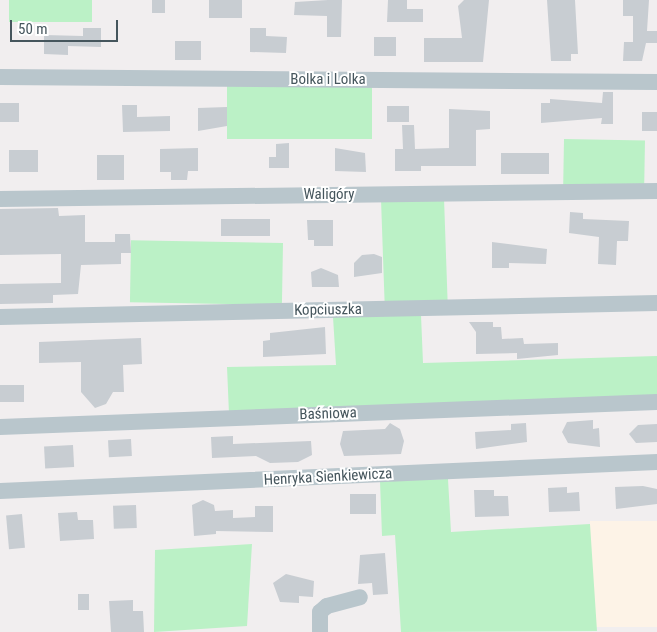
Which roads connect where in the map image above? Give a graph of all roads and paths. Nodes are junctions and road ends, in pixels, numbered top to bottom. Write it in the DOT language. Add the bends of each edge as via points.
graph roads {
  1 [pos="0,77"];
  2 [pos="657,82"];
  3 [pos="657,191"];
  4 [pos="0,200"];
  5 [pos="657,303"];
  6 [pos="0,317"];
  7 [pos="657,402"];
  8 [pos="0,427"];
  9 [pos="657,462"];
  10 [pos="0,491"];
  11 [pos="360,596"];
  12 [pos="320,632"];
  1 -- 2 [label="street, Bolka i Lolka"];
  3 -- 4 [label="street, Waligóry"];
  5 -- 6 [label="street, Kopciuszka"];
  7 -- 8 [label="street, Baśniowa"];
  9 -- 10 [label="street, Henryka Sienkiewicza"];
  11 -- 12 [label="street" via="327,606 320,612"];
}
